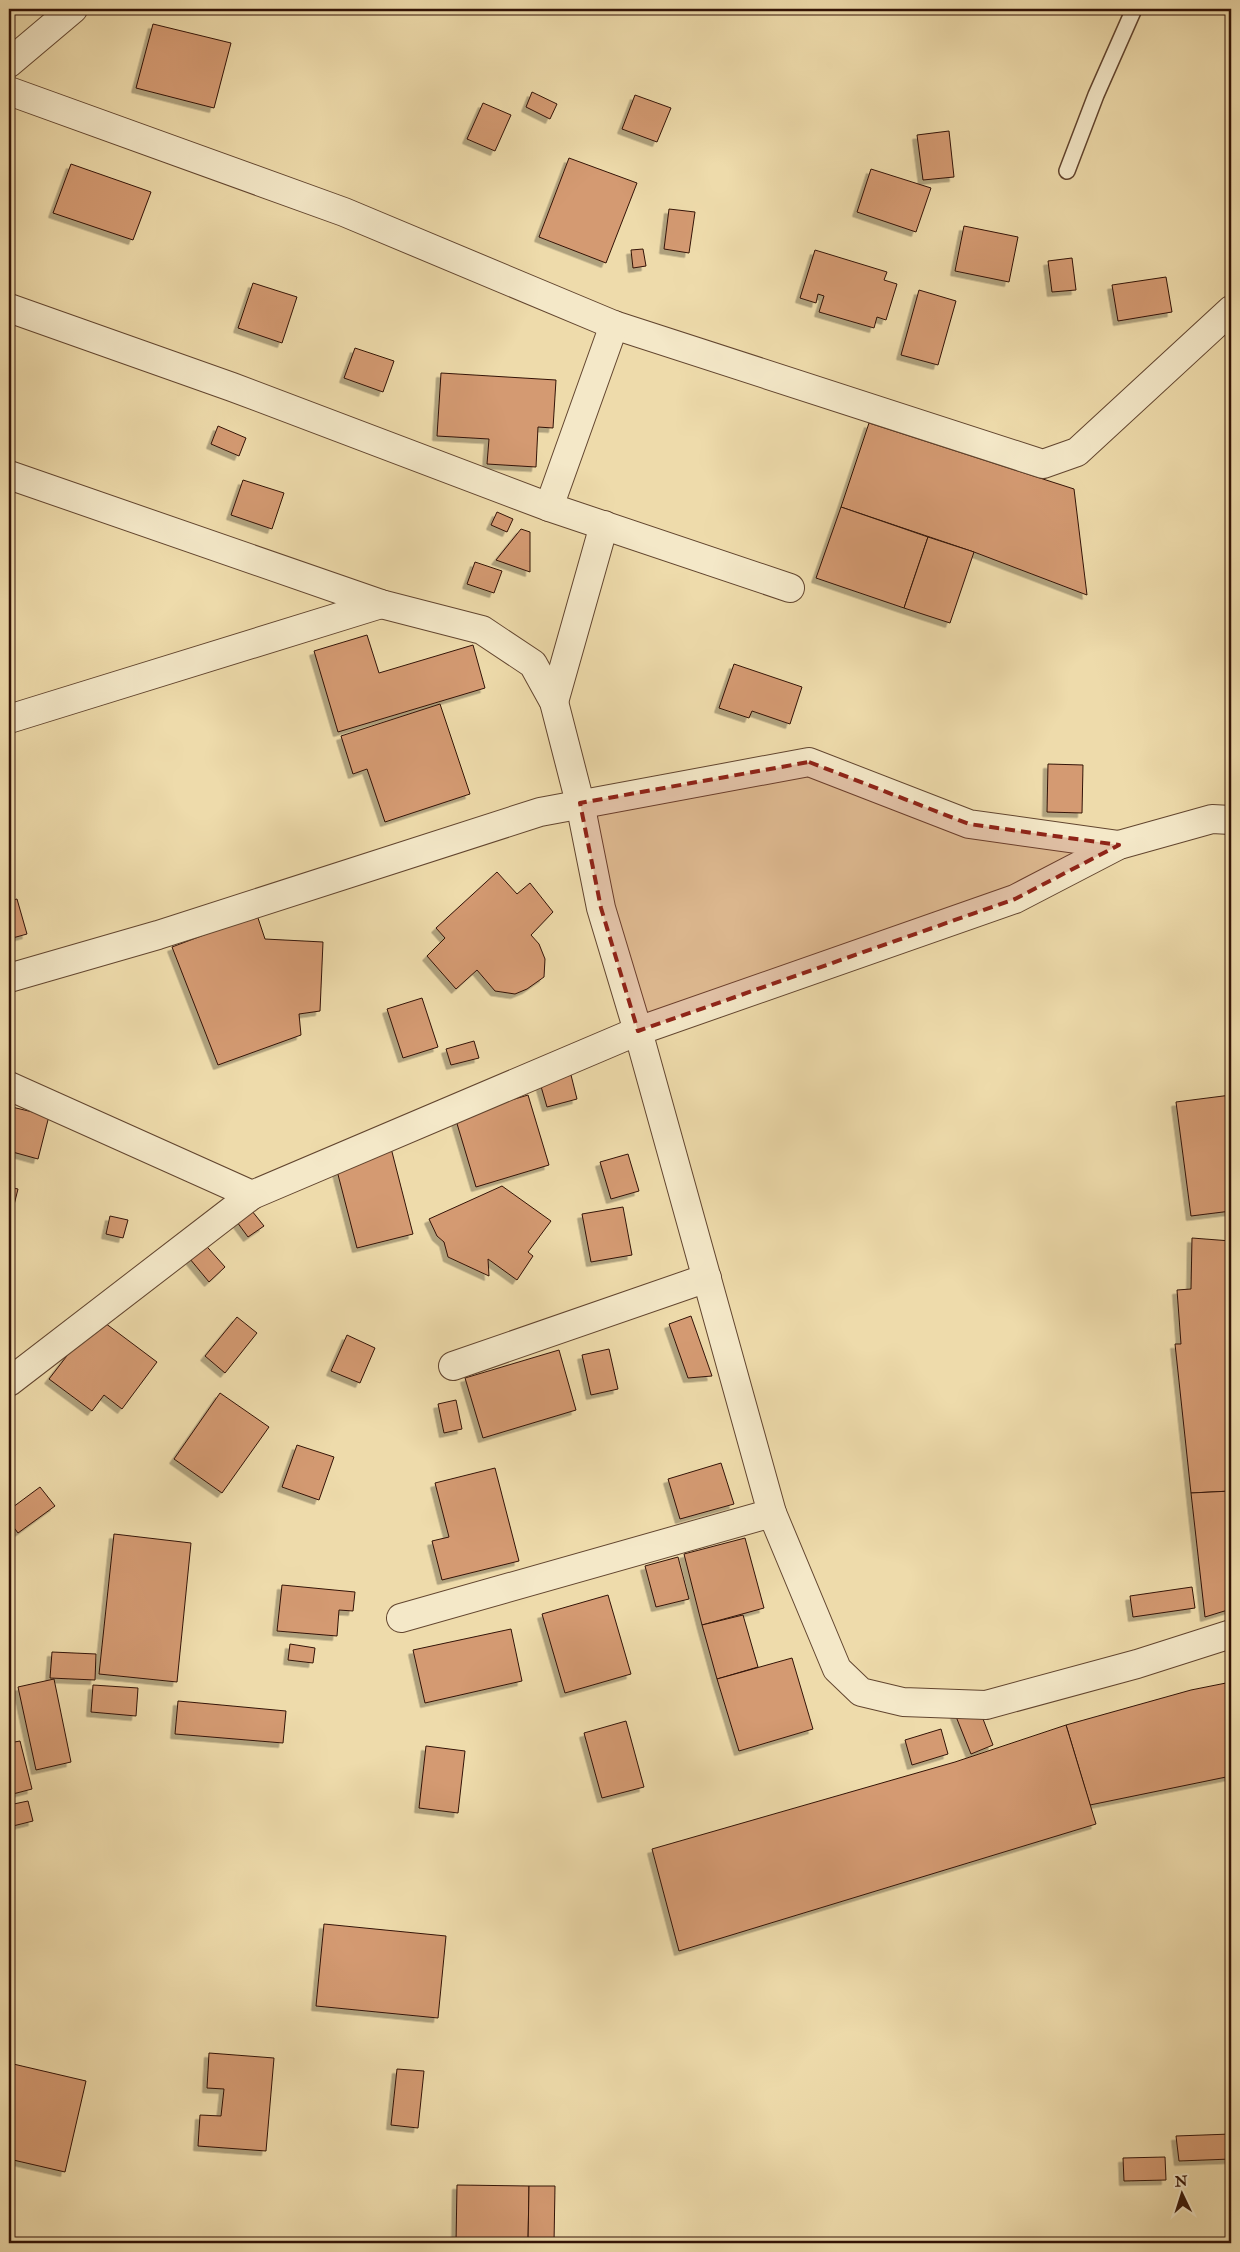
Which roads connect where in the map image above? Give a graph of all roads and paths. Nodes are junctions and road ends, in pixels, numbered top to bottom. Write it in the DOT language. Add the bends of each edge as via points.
graph roads {
  1 [pos="73,9"];
  2 [pos="1134,9"];
  3 [pos="9,64"];
  4 [pos="9,91"];
  5 [pos="1067,171"];
  6 [pos="9,308"];
  7 [pos="1231,310"];
  8 [pos="614,325"];
  9 [pos="9,475"];
  10 [pos="549,507"];
  11 [pos="604,525"];
  12 [pos="790,588"];
  13 [pos="381,604"];
  14 [pos="554,702"];
  15 [pos="9,719"];
  16 [pos="580,803"];
  17 [pos="1231,820"];
  18 [pos="1119,845"];
  19 [pos="9,978"];
  20 [pos="638,1031"];
  21 [pos="9,1086"];
  22 [pos="252,1195"];
  23 [pos="707,1278"];
  24 [pos="453,1366"];
  25 [pos="9,1382"];
  26 [pos="772,1513"];
  27 [pos="401,1618"];
  28 [pos="1231,1634"];
  1 -- 3 [label="street"];
  2 -- 5 [label="lane"];
  4 -- 8 [label="street" via="344,212"];
  6 -- 10 [label="street" via="232,387"];
  7 -- 8 [label="street" via="1078,452 1043,464"];
  8 -- 10 [label="street"];
  9 -- 13 [label="street"];
  10 -- 11 [label="street"];
  11 -- 12 [label="street"];
  11 -- 14 [label="street"];
  13 -- 14 [label="street" via="482,630 533,664"];
  13 -- 15 [label="street"];
  14 -- 16 [label="street"];
  16 -- 18 [label="street" via="810,762 969,824"];
  16 -- 19 [label="street" via="540,812 158,935"];
  16 -- 20 [label="street" via="601,908"];
  17 -- 18 [label="street" via="1212,819"];
  18 -- 20 [label="street" via="1015,900"];
  20 -- 22 [label="street"];
  20 -- 23 [label="street"];
  21 -- 22 [label="street"];
  22 -- 25 [label="street"];
  23 -- 24 [label="street"];
  23 -- 26 [label="street"];
  26 -- 27 [label="street"];
  26 -- 28 [label="street" via="837,1668 861,1692 903,1702 986,1705 1137,1664"];
}
